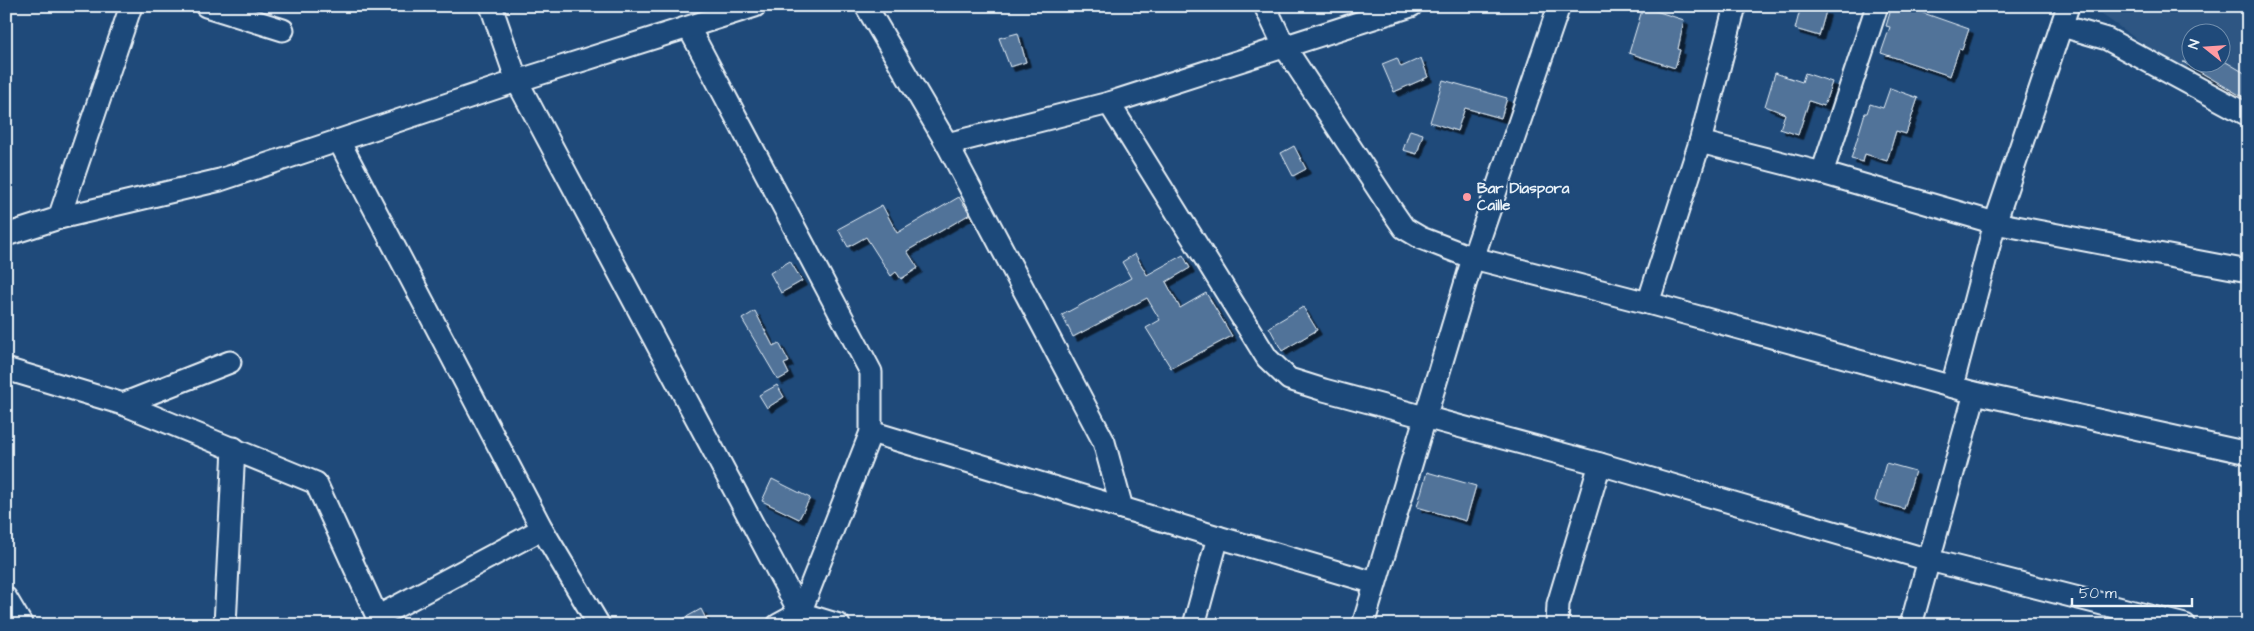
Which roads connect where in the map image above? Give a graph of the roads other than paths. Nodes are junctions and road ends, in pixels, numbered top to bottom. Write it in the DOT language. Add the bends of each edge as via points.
graph roads {
  1 [pos="131,6"];
  2 [pos="206,6"];
  3 [pos="491,6"];
  4 [pos="755,6"];
  5 [pos="866,6"];
  6 [pos="1265,6"];
  7 [pos="1411,6"];
  8 [pos="1559,6"];
  9 [pos="1735,6"];
  10 [pos="1877,6"];
  11 [pos="2065,16"];
  12 [pos="689,28"];
  13 [pos="283,30"];
  14 [pos="1284,46"];
  15 [pos="518,81"];
  16 [pos="1109,103"];
  17 [pos="2248,114"];
  18 [pos="339,141"];
  19 [pos="1700,142"];
  20 [pos="947,144"];
  21 [pos="1822,174"];
  22 [pos="59,218"];
  23 [pos="1995,223"];
  24 [pos="6,235"];
  25 [pos="1473,258"];
  26 [pos="2248,271"];
  27 [pos="1648,302"];
  28 [pos="230,362"];
  29 [pos="6,368"];
  30 [pos="1952,386"];
  31 [pos="1975,393"];
  32 [pos="123,404"];
  33 [pos="1426,416"];
  34 [pos="871,432"];
  35 [pos="234,448"];
  36 [pos="2248,453"];
  37 [pos="1600,464"];
  38 [pos="1122,508"];
  39 [pos="542,529"];
  40 [pos="1218,537"];
  41 [pos="1929,560"];
  42 [pos="1375,583"];
  43 [pos="6,598"];
  44 [pos="800,612"];
  45 [pos="379,621"];
  46 [pos="22,625"];
  47 [pos="225,625"];
  48 [pos="599,625"];
  49 [pos="778,625"];
  50 [pos="838,625"];
  51 [pos="1194,625"];
  52 [pos="1363,625"];
  53 [pos="1557,625"];
  54 [pos="1911,625"];
  55 [pos="2184,625"];
  1 -- 22 [label="street"];
  2 -- 13 [label="street"];
  3 -- 15 [label="street"];
  4 -- 12 [label="street"];
  5 -- 20 [label="street"];
  6 -- 14 [label="street"];
  7 -- 14 [label="street"];
  8 -- 25 [label="street"];
  9 -- 19 [label="street"];
  10 -- 21 [label="street"];
  11 -- 17 [label="street"];
  11 -- 23 [label="street"];
  12 -- 15 [label="street"];
  12 -- 34 [label="street" via="871,372"];
  14 -- 16 [label="street"];
  14 -- 25 [label="street" via="1404,228"];
  15 -- 18 [label="street"];
  15 -- 44 [label="street"];
  16 -- 20 [label="street"];
  16 -- 33 [label="street" via="1267,358 1289,379"];
  18 -- 22 [label="street" via="220,180"];
  18 -- 39 [label="street"];
  19 -- 21 [label="street"];
  19 -- 27 [label="street"];
  20 -- 38 [label="street" via="1104,442"];
  21 -- 23 [label="street"];
  22 -- 24 [label="street"];
  23 -- 26 [label="street"];
  23 -- 30 [label="street"];
  25 -- 27 [label="street"];
  25 -- 33 [label="street"];
  27 -- 30 [label="street"];
  28 -- 32 [label="street"];
  29 -- 32 [label="street"];
  30 -- 31 [label="street"];
  31 -- 36 [label="street"];
  31 -- 41 [label="street"];
  32 -- 35 [label="street"];
  33 -- 37 [label="street"];
  33 -- 42 [label="street"];
  34 -- 38 [label="street"];
  34 -- 44 [label="street"];
  35 -- 45 [label="street" via="316,483"];
  35 -- 47 [label="street"];
  37 -- 41 [label="street"];
  37 -- 53 [label="street" via="1558,604"];
  38 -- 40 [label="street"];
  39 -- 45 [label="street"];
  39 -- 48 [label="street"];
  40 -- 42 [label="street"];
  40 -- 51 [label="street"];
  41 -- 54 [label="street"];
  41 -- 55 [label="street"];
  42 -- 52 [label="street"];
  43 -- 46 [label="street"];
  44 -- 49 [label="street"];
  44 -- 50 [label="street"];
}
